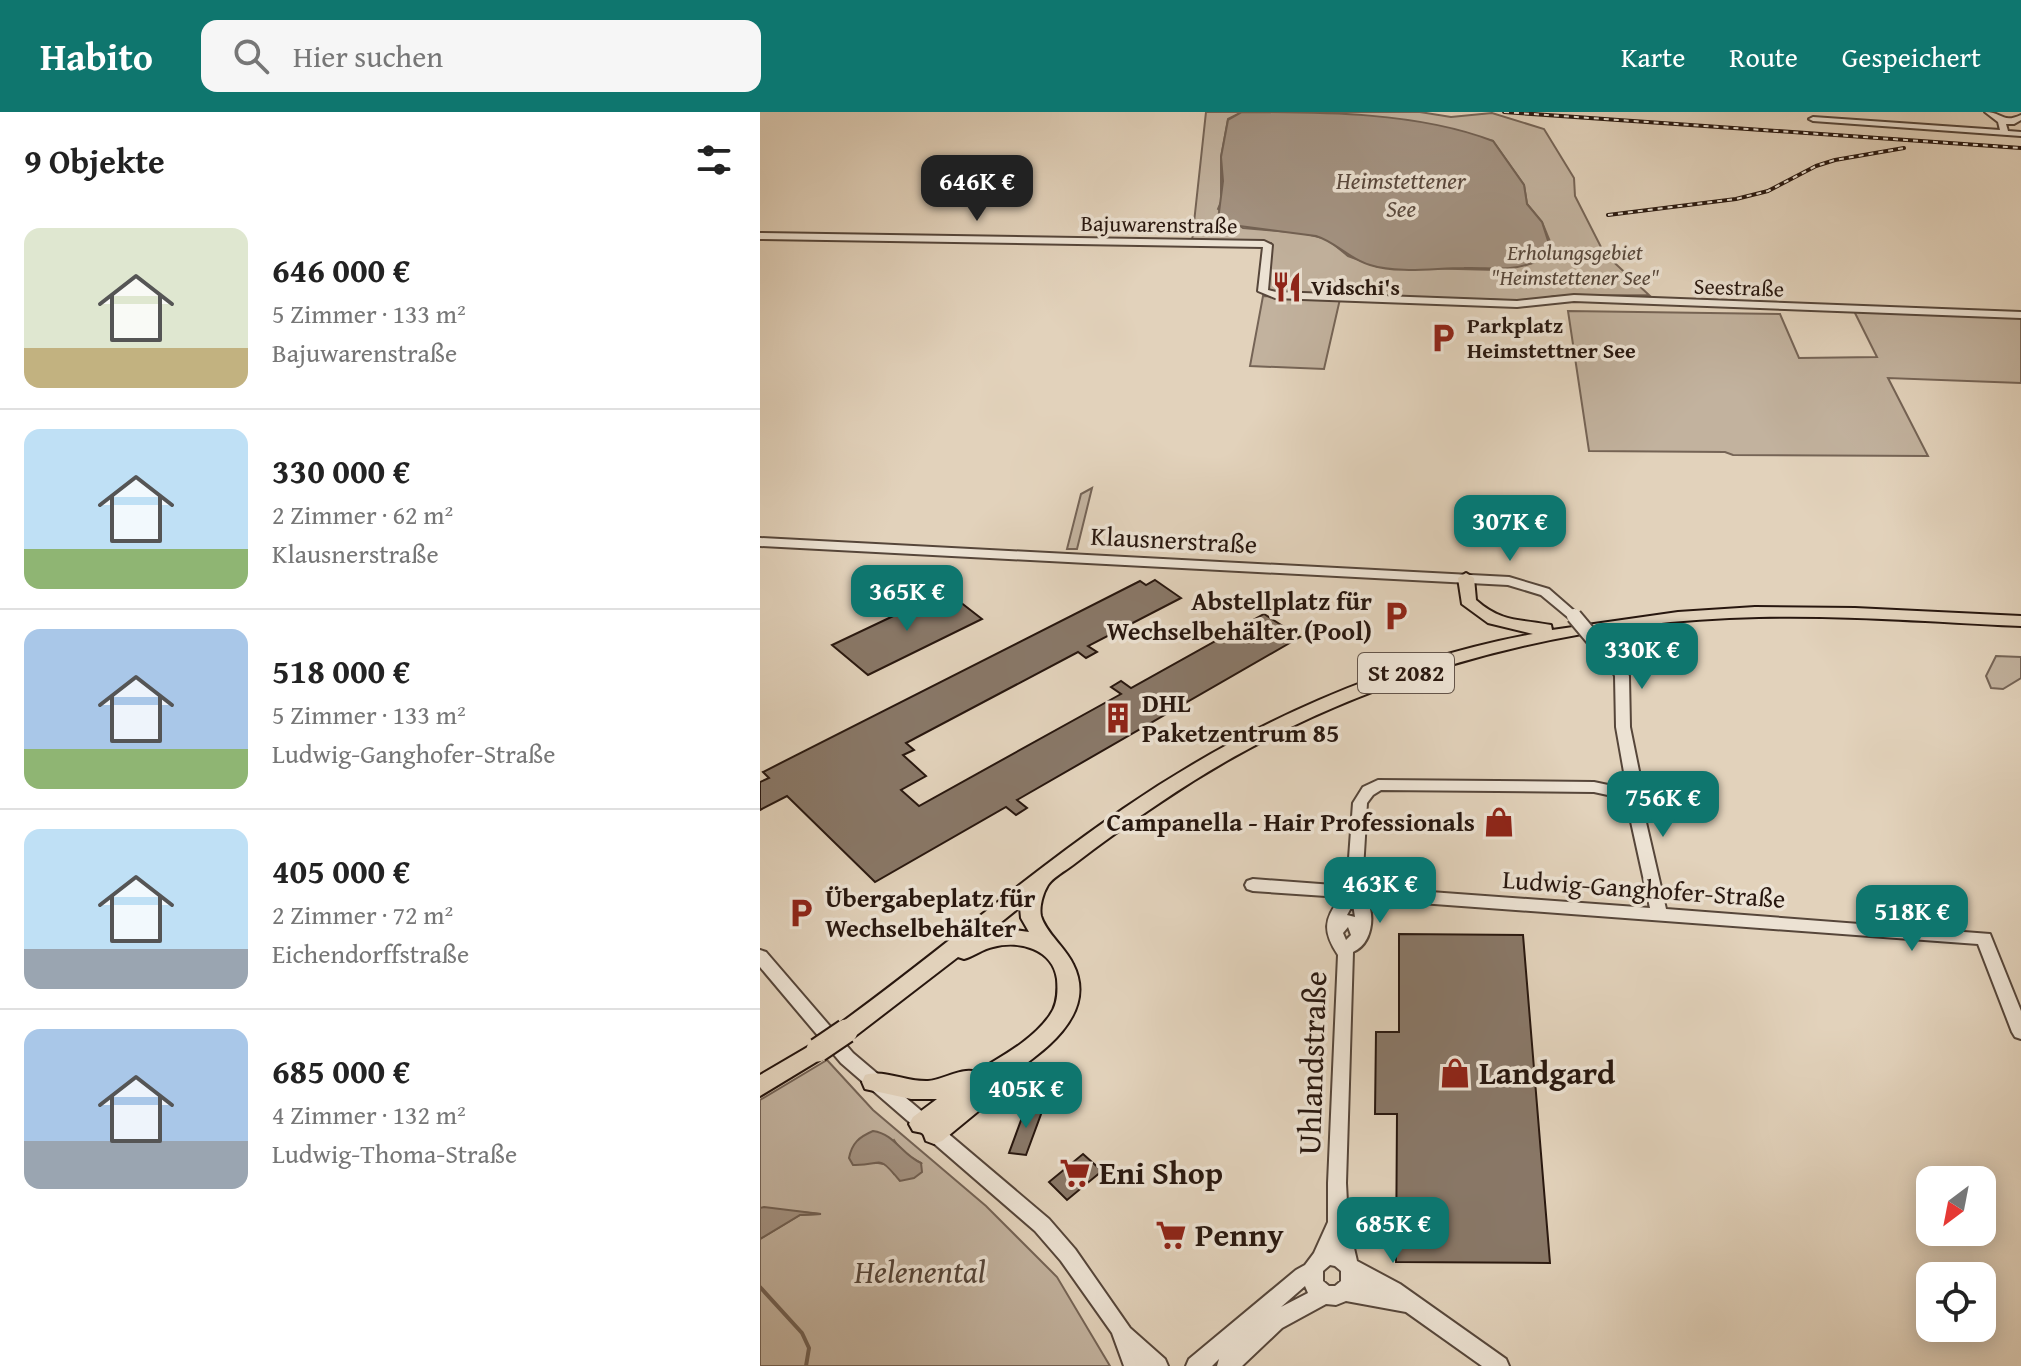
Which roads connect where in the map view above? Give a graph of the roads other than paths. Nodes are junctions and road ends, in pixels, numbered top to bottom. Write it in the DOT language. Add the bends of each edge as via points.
graph roads {
  1 [pos="1989,112"];
  2 [pos="1813,119"];
  3 [pos="2017,119"];
  4 [pos="2001,121"];
  5 [pos="2005,133"];
  6 [pos="2019,134"];
  7 [pos="760,236"];
  8 [pos="1268,245"];
  9 [pos="2021,315"];
  10 [pos="760,542"];
  11 [pos="1466,578"];
  12 [pos="2021,621"];
  13 [pos="1631,622"];
  14 [pos="1630,767"];
  15 [pos="1605,788"];
  16 [pos="1635,806"];
  17 [pos="1038,883"];
  18 [pos="1253,885"];
  19 [pos="1354,892"];
  20 [pos="1659,914"];
  21 [pos="1347,940"];
  22 [pos="1055,950"];
  23 [pos="760,956"];
  24 [pos="909,984"];
  25 [pos="2021,1032"];
  26 [pos="1030,1051"];
  27 [pos="873,1082"];
  28 [pos="760,1087"];
  29 [pos="928,1129"];
  30 [pos="1338,1222"];
  31 [pos="1349,1265"];
  32 [pos="1317,1266"];
  33 [pos="1335,1293"];
  34 [pos="1410,1304"];
  35 [pos="1124,1335"];
  36 [pos="1134,1366"];
  37 [pos="1158,1366"];
  38 [pos="1196,1366"];
  39 [pos="1227,1366"];
  40 [pos="1499,1366"];
  1 -- 4 [label="street"];
  2 -- 5 [label="street"];
  3 -- 4 [label="street"];
  3 -- 6 [label="street"];
  4 -- 5 [label="street"];
  5 -- 6 [label="street"];
  7 -- 8 [label="street, Bajuwarenstraße"];
  8 -- 9 [label="street, Seestraße" via="1263,291 1275,295 1517,304 1574,298"];
  10 -- 11 [label="street, Klausnerstraße"];
  11 -- 13 [label="main road" via="1468,601 1502,624 1537,629"];
  11 -- 14 [label="street, Klausnerstraße, bridge" via="1509,581 1552,596 1612,658 1622,676"];
  12 -- 13 [label="main road, St 2082" via="1789,612"];
  13 -- 17 [label="main road, St 2082" via="1456,657 1304,713 1170,786"];
  14 -- 15 [label="street"];
  14 -- 16 [label="street"];
  15 -- 16 [label="street" via="1622,793"];
  15 -- 19 [label="street, Uhlandstraße" via="1378,785 1360,803"];
  16 -- 20 [label="street"];
  17 -- 22 [label="main road" via="1032,921"];
  17 -- 24 [label="main road, St 2082"];
  18 -- 19 [label="street, Ludwig-Ganghofer-Straße"];
  19 -- 20 [label="street, Ludwig-Ganghofer-Straße"];
  19 -- 21 [label="street, Uhlandstraße" via="1341,908"];
  19 -- 21 [label="street, Uhlandstraße" via="1363,907"];
  20 -- 25 [label="street, Ludwig-Ganghofer-Straße" via="1984,938"];
  21 -- 30 [label="street, Uhlandstraße"];
  22 -- 24 [label="main road" via="1026,937 998,937"];
  22 -- 26 [label="main road" via="1068,976 1066,1005 1054,1027"];
  23 -- 27 [label="street"];
  24 -- 28 [label="main road, St 2082, bridge"];
  26 -- 27 [label="main road" via="932,1092"];
  26 -- 29 [label="main road" via="1018,1066"];
  27 -- 29 [label="street"];
  29 -- 35 [label="street" via="1042,1225"];
  30 -- 31 [label="street, Uhlandstraße"];
  30 -- 32 [label="street, Uhlandstraße"];
  31 -- 32 [label="street" via="1334,1257"];
  31 -- 33 [label="street, Uhlandstraße" via="1352,1280"];
  31 -- 34 [label="street"];
  32 -- 33 [label="street" via="1314,1286"];
  32 -- 38 [label="street, Uhlandstraße"];
  33 -- 34 [label="street"];
  33 -- 39 [label="street" via="1275,1321"];
  34 -- 40 [label="street"];
  35 -- 36 [label="street"];
  35 -- 37 [label="street"];
}
